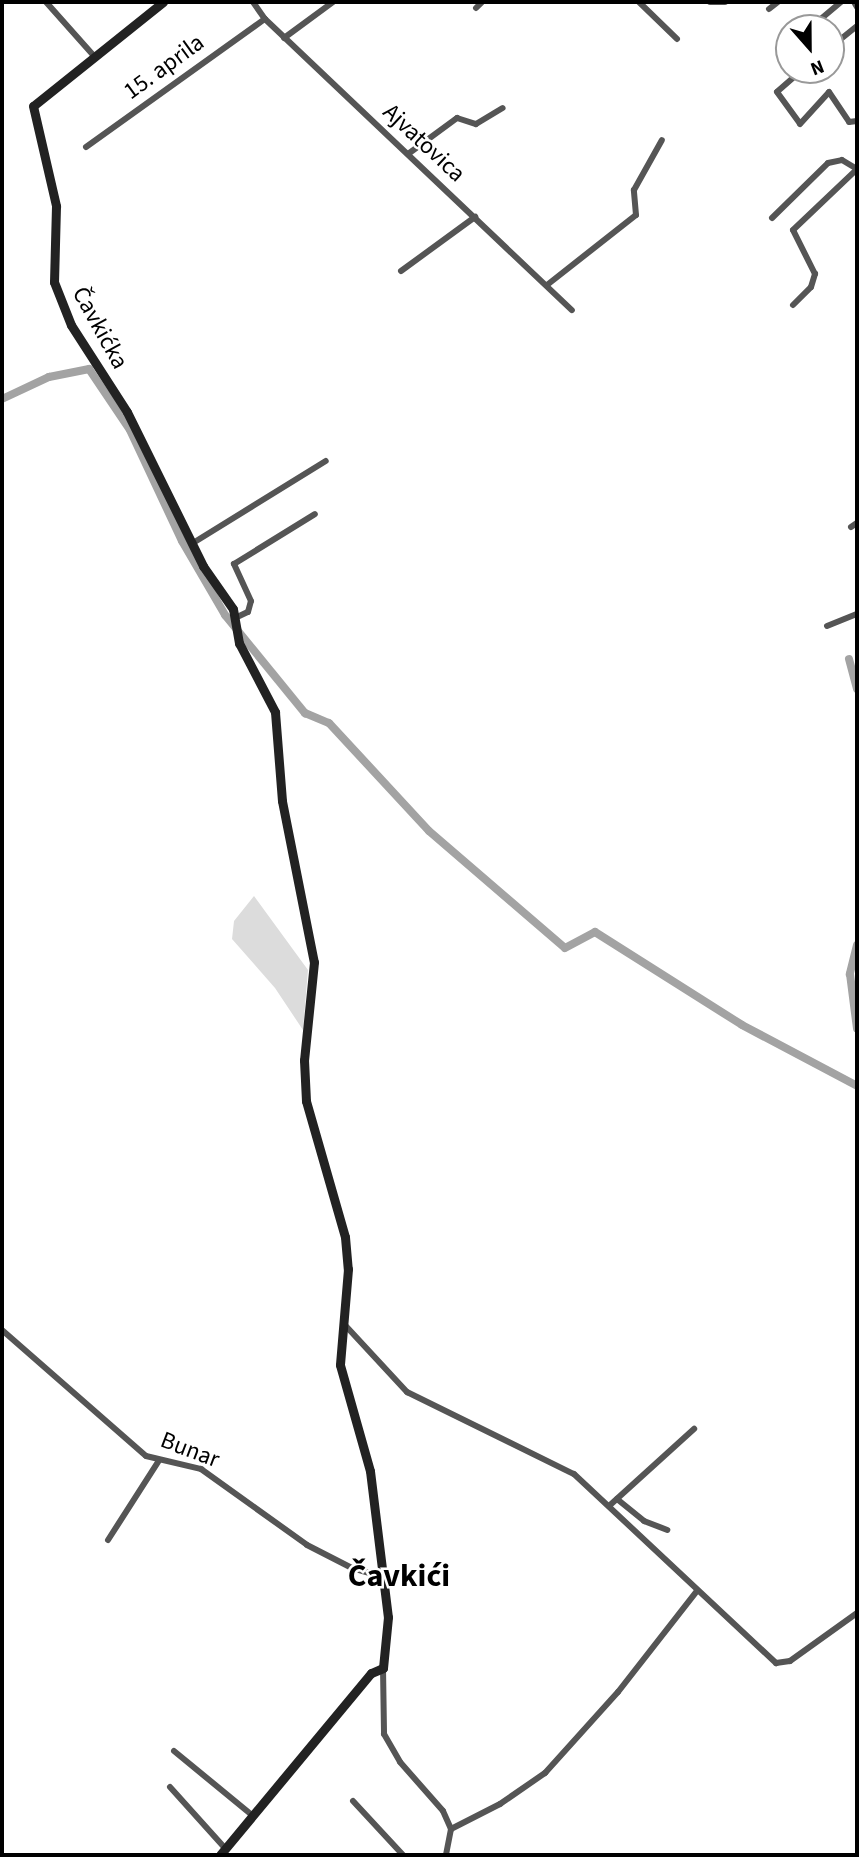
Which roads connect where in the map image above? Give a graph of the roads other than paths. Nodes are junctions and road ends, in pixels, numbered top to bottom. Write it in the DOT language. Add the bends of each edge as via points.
graph roads {
  1 [pos="46,2"];
  2 [pos="163,2"];
  3 [pos="253,2"];
  4 [pos="333,2"];
  5 [pos="482,2"];
  6 [pos="639,2"];
  7 [pos="710,2"];
  8 [pos="725,2"];
  9 [pos="778,2"];
  10 [pos="841,2"];
  11 [pos="854,2"];
  12 [pos="857,6"];
  13 [pos="476,8"];
  14 [pos="769,9"];
  15 [pos="827,14"];
  16 [pos="265,19"];
  17 [pos="284,38"];
  18 [pos="677,40"];
  19 [pos="94,56"];
  20 [pos="784,84"];
  21 [pos="503,108"];
  22 [pos="857,121"];
  23 [pos="662,140"];
  24 [pos="86,147"];
  25 [pos="408,154"];
  26 [pos="857,169"];
  27 [pos="475,217"];
  28 [pos="772,218"];
  29 [pos="401,271"];
  30 [pos="547,285"];
  31 [pos="793,305"];
  32 [pos="572,310"];
  33 [pos="326,461"];
  34 [pos="315,514"];
  35 [pos="193,543"];
  36 [pos="857,614"];
  37 [pos="236,620"];
  38 [pos="827,626"];
  39 [pos="344,1324"];
  40 [pos="2,1330"];
  41 [pos="694,1429"];
  42 [pos="158,1462"];
  43 [pos="617,1499"];
  44 [pos="609,1506"];
  45 [pos="667,1530"];
  46 [pos="108,1540"];
  47 [pos="383,1577"];
  48 [pos="697,1591"];
  49 [pos="857,1613"];
  50 [pos="383,1668"];
  51 [pos="174,1751"];
  52 [pos="170,1787"];
  53 [pos="353,1801"];
  54 [pos="253,1816"];
  55 [pos="451,1829"];
  56 [pos="223,1852"];
  57 [pos="402,1855"];
  58 [pos="446,1855"];
  1 -- 19 [label="street"];
  2 -- 19 [label="street, Čavkićka"];
  3 -- 16 [label="street, Ajvatovica"];
  4 -- 17 [label="street"];
  5 -- 13 [label="street"];
  6 -- 18 [label="street"];
  7 -- 8 [label="street"];
  9 -- 14 [label="street"];
  10 -- 15 [label="street"];
  11 -- 12 [label="street"];
  16 -- 17 [label="street, Ajvatovica"];
  16 -- 24 [label="street, 15. aprila"];
  17 -- 25 [label="street, Ajvatovica"];
  19 -- 35 [label="street, Čavkićka" via="33,106 56,206 54,282 67,317 127,412"];
  20 -- 22 [label="street" via="778,89 779,99 800,124 830,92 849,122"];
  21 -- 25 [label="street" via="476,124 455,119"];
  23 -- 30 [label="street" via="634,190 635,215"];
  25 -- 27 [label="street, Ajvatovica"];
  26 -- 28 [label="street" via="842,160 828,163"];
  26 -- 31 [label="street" via="793,230 815,274 811,287"];
  27 -- 29 [label="street"];
  27 -- 30 [label="street, Ajvatovica"];
  30 -- 32 [label="street, Ajvatovica"];
  33 -- 35 [label="street"];
  34 -- 37 [label="street" via="234,564 251,601 248,612"];
  35 -- 37 [label="street, Čavkićka"];
  36 -- 38 [label="street"];
  37 -- 39 [label="street" via="237,635 275,712 282,801 312,941 315,977 304,1060 306,1101 345,1237"];
  39 -- 44 [label="street" via="407,1392 546,1458 574,1474"];
  39 -- 47 [label="street" via="342,1383 370,1471"];
  40 -- 42 [label="street, Bunar"];
  41 -- 43 [label="street"];
  42 -- 46 [label="street"];
  42 -- 47 [label="street, Bunar" via="201,1469 307,1545 352,1568"];
  43 -- 44 [label="street"];
  43 -- 45 [label="street" via="644,1521"];
  44 -- 48 [label="street" via="633,1533 688,1576"];
  47 -- 50 [label="street" via="388,1617"];
  48 -- 49 [label="street" via="781,1665"];
  48 -- 55 [label="street" via="618,1692 545,1773 500,1804"];
  50 -- 54 [label="street" via="371,1673"];
  50 -- 55 [label="street" via="384,1734 400,1762 443,1811"];
  51 -- 54 [label="street"];
  52 -- 56 [label="street"];
  53 -- 57 [label="street"];
  54 -- 56 [label="street"];
  55 -- 58 [label="street"];
}
